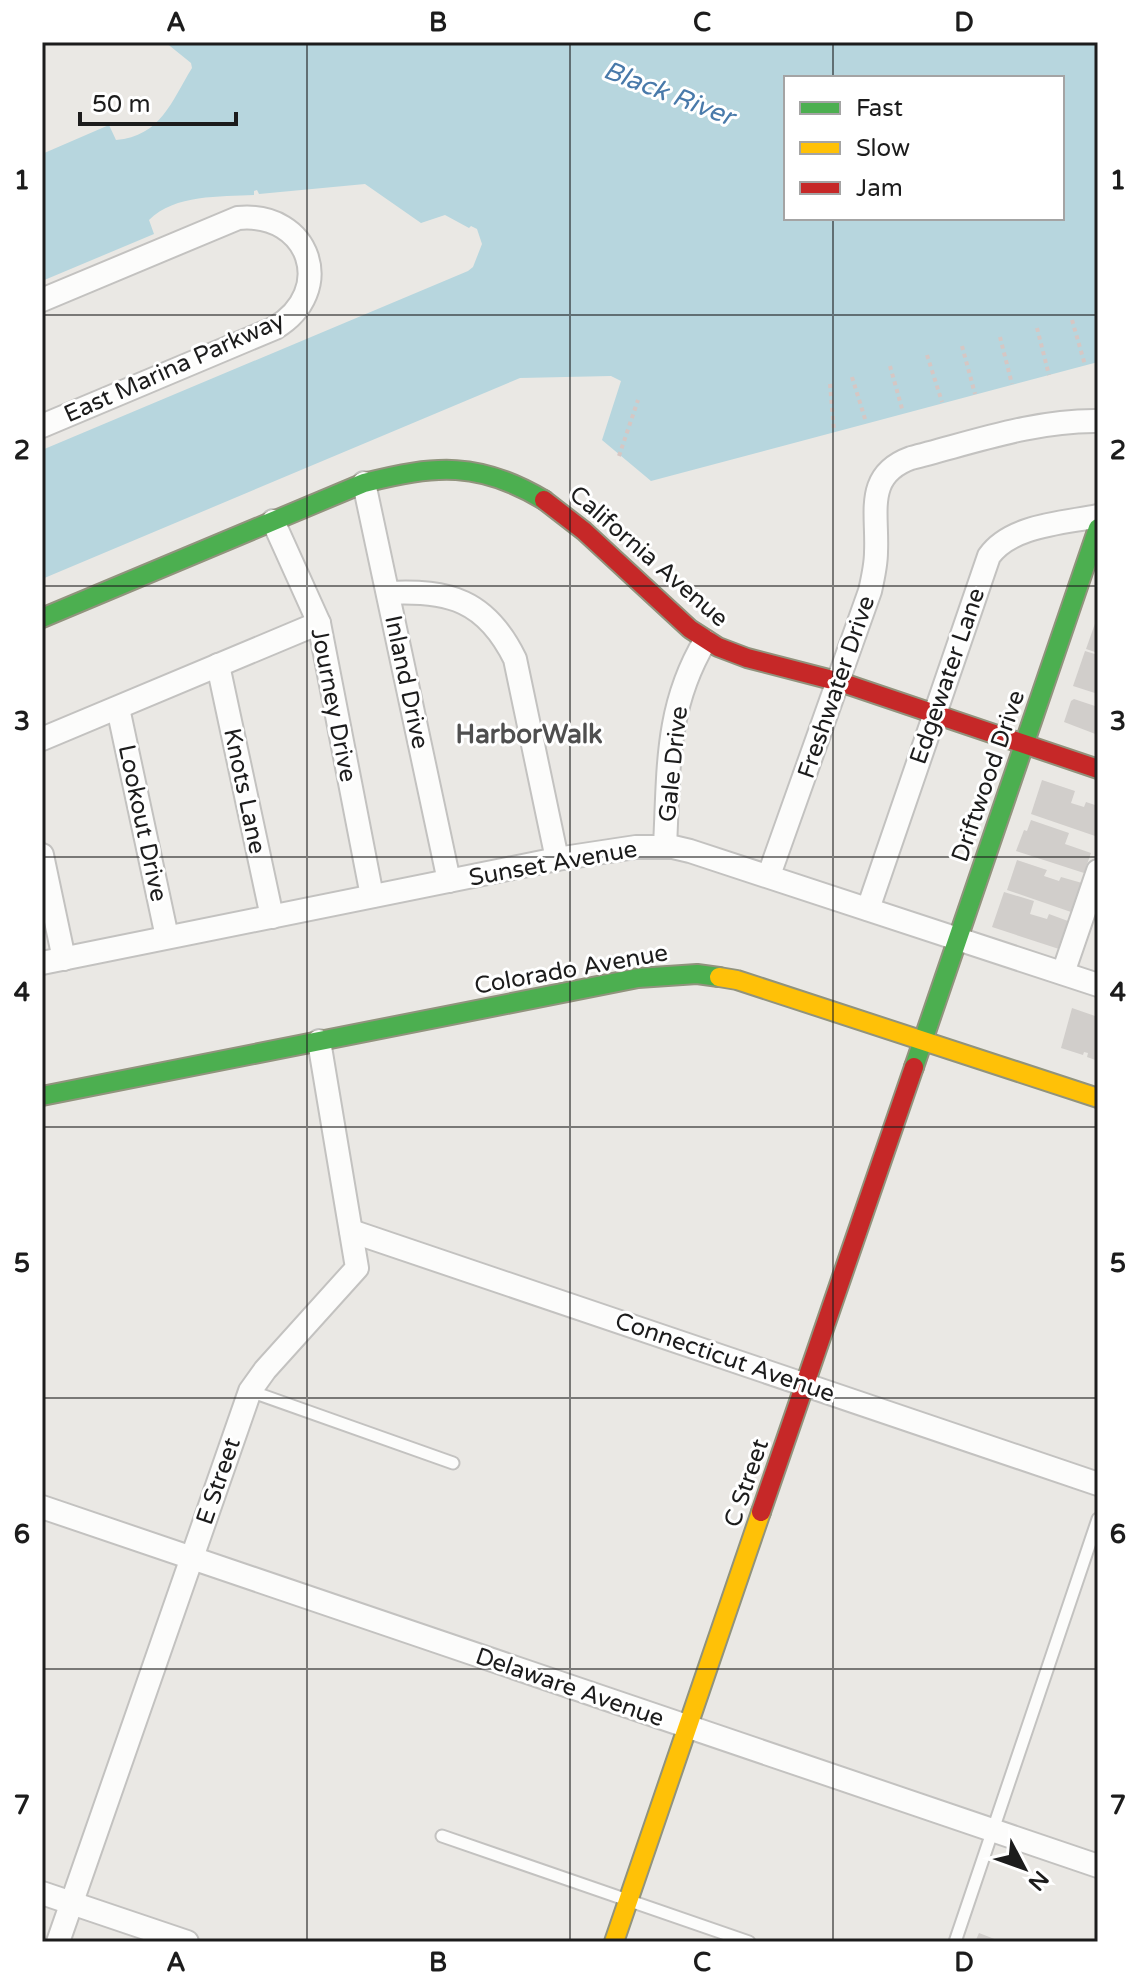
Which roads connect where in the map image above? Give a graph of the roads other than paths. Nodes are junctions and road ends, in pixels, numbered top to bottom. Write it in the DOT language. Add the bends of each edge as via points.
graph roads {
  1 [pos="42,300"];
  2 [pos="1098,421"];
  3 [pos="42,426"];
  4 [pos="364,483"];
  5 [pos="1098,516"];
  6 [pos="273,521"];
  7 [pos="1098,528"];
  8 [pos="388,593"];
  9 [pos="42,618"];
  10 [pos="319,623"];
  11 [pos="705,641"];
  12 [pos="218,665"];
  13 [pos="837,681"];
  14 [pos="118,708"];
  15 [pos="934,714"];
  16 [pos="42,739"];
  17 [pos="1024,745"];
  18 [pos="1098,769"];
  19 [pos="665,846"];
  20 [pos="42,855"];
  21 [pos="557,859"];
  22 [pos="1098,871"];
  23 [pos="769,875"];
  24 [pos="449,881"];
  25 [pos="372,896"];
  26 [pos="868,909"];
  27 [pos="272,917"];
  28 [pos="167,937"];
  29 [pos="958,939"];
  30 [pos="53,961"];
  31 [pos="1063,973"];
  32 [pos="1098,985"];
  33 [pos="924,1040"];
  34 [pos="319,1041"];
  35 [pos="42,1096"];
  36 [pos="1098,1098"];
  37 [pos="351,1231"];
  38 [pos="806,1384"];
  39 [pos="250,1391"];
  40 [pos="453,1463"];
  41 [pos="1098,1484"];
  42 [pos="42,1507"];
  43 [pos="1098,1519"];
  44 [pos="191,1558"];
  45 [pos="687,1727"];
  46 [pos="992,1830"];
  47 [pos="442,1836"];
  48 [pos="1098,1866"];
  49 [pos="42,1893"];
  50 [pos="628,1899"];
  51 [pos="71,1903"];
  52 [pos="58,1942"];
  53 [pos="187,1942"];
  54 [pos="614,1942"];
  55 [pos="749,1942"];
  56 [pos="955,1942"];
  1 -- 3 [label="street, East Marina Parkway" via="238,218 272,220 288,229 300,242 310,271 302,305 289,320"];
  2 -- 13 [label="street, Freshwater Drive" via="1021,430 911,458 889,471 876,493 873,578"];
  4 -- 6 [label="street, California Avenue"];
  4 -- 8 [label="street, Inland Drive"];
  4 -- 11 [label="street, California Avenue" via="411,469 442,468 487,473 520,484 583,528"];
  5 -- 15 [label="street, Edgewater Lane" via="1026,532 992,551"];
  6 -- 9 [label="street, California Avenue"];
  6 -- 10 [label="street, Journey Drive"];
  7 -- 17 [label="street, Driftwood Drive"];
  8 -- 21 [label="street" via="423,591 452,598 472,608 503,638 515,659"];
  8 -- 24 [label="street, Inland Drive"];
  10 -- 12 [label="street"];
  10 -- 25 [label="street, Journey Drive"];
  11 -- 13 [label="street, California Avenue"];
  11 -- 19 [label="street, Gale Drive" via="688,670 674,715"];
  12 -- 14 [label="street"];
  12 -- 27 [label="street, Knots Lane"];
  13 -- 15 [label="street, California Avenue"];
  13 -- 23 [label="street, Freshwater Drive"];
  14 -- 16 [label="street"];
  14 -- 28 [label="street, Lookout Drive"];
  15 -- 17 [label="street, California Avenue"];
  15 -- 26 [label="street, Edgewater Lane"];
  17 -- 18 [label="street, California Avenue"];
  17 -- 29 [label="street, Driftwood Drive"];
  19 -- 21 [label="street, Sunset Avenue"];
  19 -- 23 [label="street, Sunset Avenue"];
  20 -- 30 [label="street"];
  21 -- 24 [label="street, Sunset Avenue"];
  22 -- 31 [label="street"];
  23 -- 26 [label="street, Sunset Avenue"];
  24 -- 25 [label="street, Sunset Avenue"];
  25 -- 27 [label="street, Sunset Avenue"];
  26 -- 29 [label="street, Sunset Avenue"];
  27 -- 28 [label="street, Sunset Avenue"];
  28 -- 30 [label="street, Sunset Avenue"];
  29 -- 31 [label="street, Sunset Avenue"];
  29 -- 33 [label="street, Driftwood Drive"];
  31 -- 32 [label="street, Sunset Avenue"];
  33 -- 34 [label="street, Colorado Avenue" via="737,980 677,974"];
  33 -- 36 [label="street, Colorado Avenue"];
  33 -- 38 [label="street, C Street"];
  34 -- 35 [label="street, Colorado Avenue"];
  34 -- 37 [label="street, E Street"];
  37 -- 38 [label="street, Connecticut Avenue"];
  37 -- 39 [label="street, E Street" via="357,1268"];
  38 -- 41 [label="street, Connecticut Avenue"];
  38 -- 45 [label="street, C Street"];
  39 -- 40 [label="lane"];
  39 -- 44 [label="street, E Street"];
  42 -- 44 [label="street, Delaware Avenue"];
  43 -- 46 [label="lane"];
  44 -- 45 [label="street, Delaware Avenue"];
  44 -- 51 [label="street, E Street"];
  45 -- 46 [label="street, Delaware Avenue"];
  45 -- 50 [label="street, C Street"];
  46 -- 48 [label="street, Delaware Avenue"];
  46 -- 56 [label="lane"];
  47 -- 50 [label="lane"];
  49 -- 51 [label="street"];
  50 -- 54 [label="street, C Street"];
  50 -- 55 [label="lane"];
  51 -- 52 [label="street, E Street"];
  51 -- 53 [label="street"];
}
